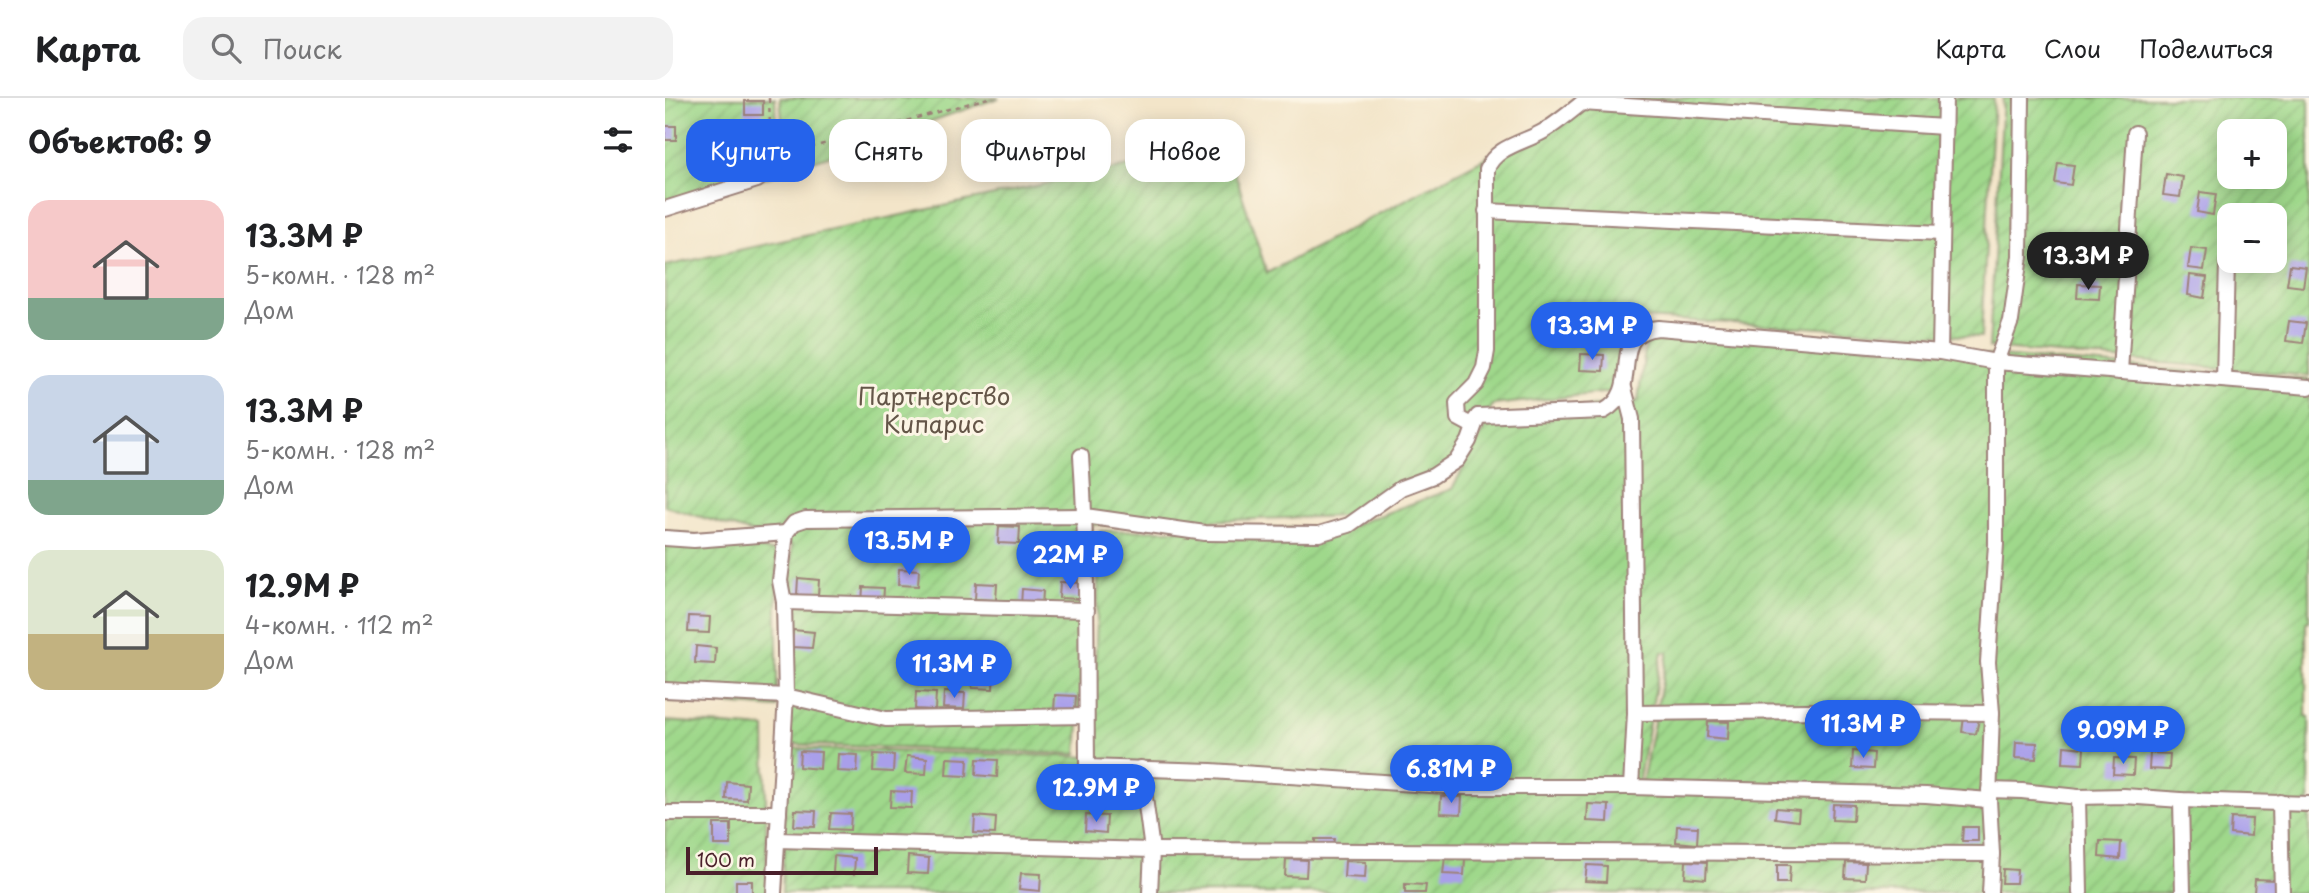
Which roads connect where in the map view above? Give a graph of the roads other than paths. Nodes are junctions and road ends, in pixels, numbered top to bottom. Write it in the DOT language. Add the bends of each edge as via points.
graph roads {
  1 [pos="1945,98"];
  2 [pos="2022,98"];
  3 [pos="1585,100"];
  4 [pos="1944,127"];
  5 [pos="2134,133"];
  6 [pos="751,182"];
  7 [pos="665,209"];
  8 [pos="1486,211"];
  9 [pos="1941,233"];
  10 [pos="2227,273"];
  11 [pos="1940,352"];
  12 [pos="1996,362"];
  13 [pos="2120,372"];
  14 [pos="2224,380"];
  15 [pos="2309,387"];
  16 [pos="1624,388"];
  17 [pos="1478,416"];
  18 [pos="1081,456"];
  19 [pos="1085,516"];
  20 [pos="786,533"];
  21 [pos="665,538"];
  22 [pos="784,602"];
  23 [pos="1087,610"];
  24 [pos="665,690"];
  25 [pos="786,695"];
  26 [pos="1635,713"];
  27 [pos="1992,713"];
  28 [pos="1086,716"];
  29 [pos="1141,768"];
  30 [pos="1631,787"];
  31 [pos="1989,795"];
  32 [pos="2078,797"];
  33 [pos="2181,800"];
  34 [pos="2280,802"];
  35 [pos="2309,804"];
  36 [pos="665,813"];
  37 [pos="779,813"];
  38 [pos="777,840"];
  39 [pos="1152,850"];
  40 [pos="1991,854"];
  41 [pos="774,893"];
  42 [pos="1150,893"];
  43 [pos="1990,893"];
  44 [pos="2080,893"];
  45 [pos="2183,893"];
  46 [pos="2282,893"];
  1 -- 4 [label="street"];
  2 -- 12 [label="street" via="2020,256 2011,321"];
  3 -- 4 [label="street"];
  3 -- 8 [label="street" via="1544,131 1491,158"];
  4 -- 9 [label="street"];
  5 -- 13 [label="street"];
  6 -- 7 [label="street"];
  8 -- 9 [label="street"];
  8 -- 17 [label="street" via="1487,351 1476,384 1455,408 1466,424 1471,425"];
  9 -- 11 [label="street"];
  10 -- 14 [label="street"];
  11 -- 12 [label="street"];
  11 -- 16 [label="street" via="1649,329 1629,344"];
  12 -- 13 [label="street"];
  12 -- 27 [label="street" via="1996,544 1988,662"];
  13 -- 14 [label="street"];
  14 -- 15 [label="street"];
  16 -- 17 [label="street" via="1613,406 1604,411"];
  16 -- 26 [label="street" via="1632,419"];
  17 -- 19 [label="street" via="1457,460 1433,476 1401,488 1349,525 1319,534 1205,533"];
  18 -- 19 [label="street"];
  19 -- 20 [label="street" via="806,519 794,523"];
  19 -- 23 [label="street"];
  20 -- 21 [label="street"];
  20 -- 22 [label="street" via="780,581"];
  22 -- 23 [label="street"];
  22 -- 25 [label="street"];
  23 -- 28 [label="street"];
  24 -- 25 [label="street"];
  25 -- 28 [label="street" via="886,719"];
  25 -- 37 [label="street"];
  26 -- 27 [label="street"];
  26 -- 30 [label="street"];
  27 -- 31 [label="street"];
  28 -- 29 [label="street" via="1087,767"];
  29 -- 30 [label="street" via="1461,787"];
  29 -- 39 [label="street"];
  30 -- 31 [label="street"];
  31 -- 32 [label="street"];
  31 -- 40 [label="street"];
  32 -- 33 [label="street"];
  32 -- 44 [label="street"];
  33 -- 34 [label="street"];
  33 -- 45 [label="street"];
  34 -- 35 [label="street"];
  34 -- 46 [label="street"];
  36 -- 37 [label="street"];
  37 -- 38 [label="street"];
  38 -- 39 [label="street"];
  38 -- 41 [label="street"];
  39 -- 40 [label="street"];
  39 -- 42 [label="street"];
  40 -- 43 [label="street"];
}
